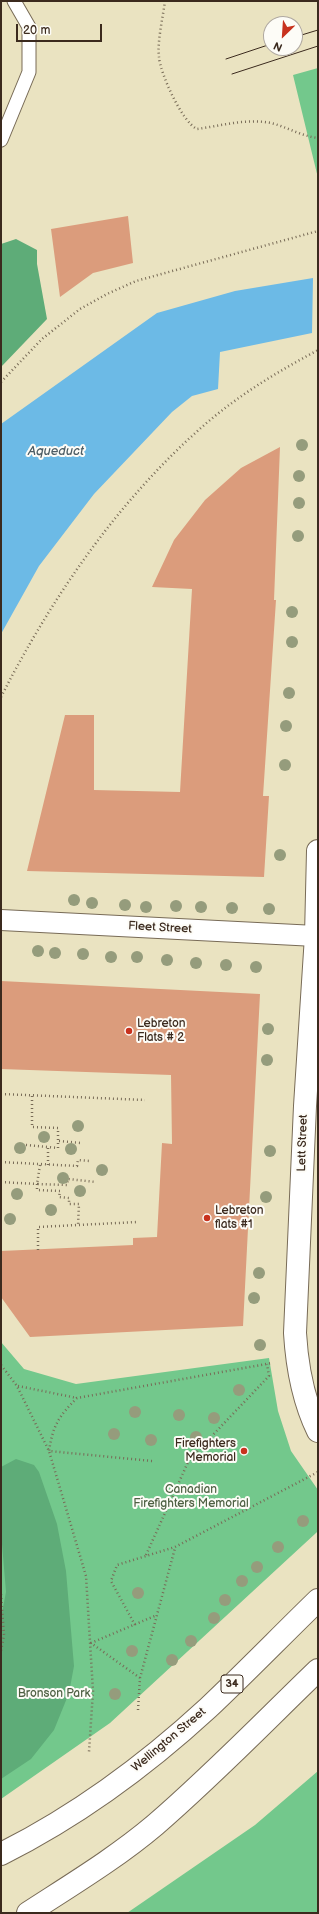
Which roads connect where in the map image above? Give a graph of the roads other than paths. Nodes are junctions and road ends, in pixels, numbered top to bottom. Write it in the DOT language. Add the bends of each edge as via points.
graph roads {
  1 [pos="14,1"];
  2 [pos="1,140"];
  3 [pos="318,851"];
  4 [pos="1,920"];
  5 [pos="317,936"];
  6 [pos="318,1431"];
  7 [pos="318,1600"];
  8 [pos="318,1670"];
  9 [pos="1,1854"];
  10 [pos="28,1913"];
  1 -- 2 [label="lane" via="29,27 29,72"];
  3 -- 5 [label="main road, Lett Street"];
  4 -- 5 [label="street, Fleet Street"];
  5 -- 6 [label="main road, Lett Street" via="304,1114 295,1332 303,1392"];
  7 -- 9 [label="main road, Wellington Street / 34" via="207,1709 142,1764 84,1806"];
  8 -- 10 [label="main road" via="200,1785 154,1825 111,1858"];
}
